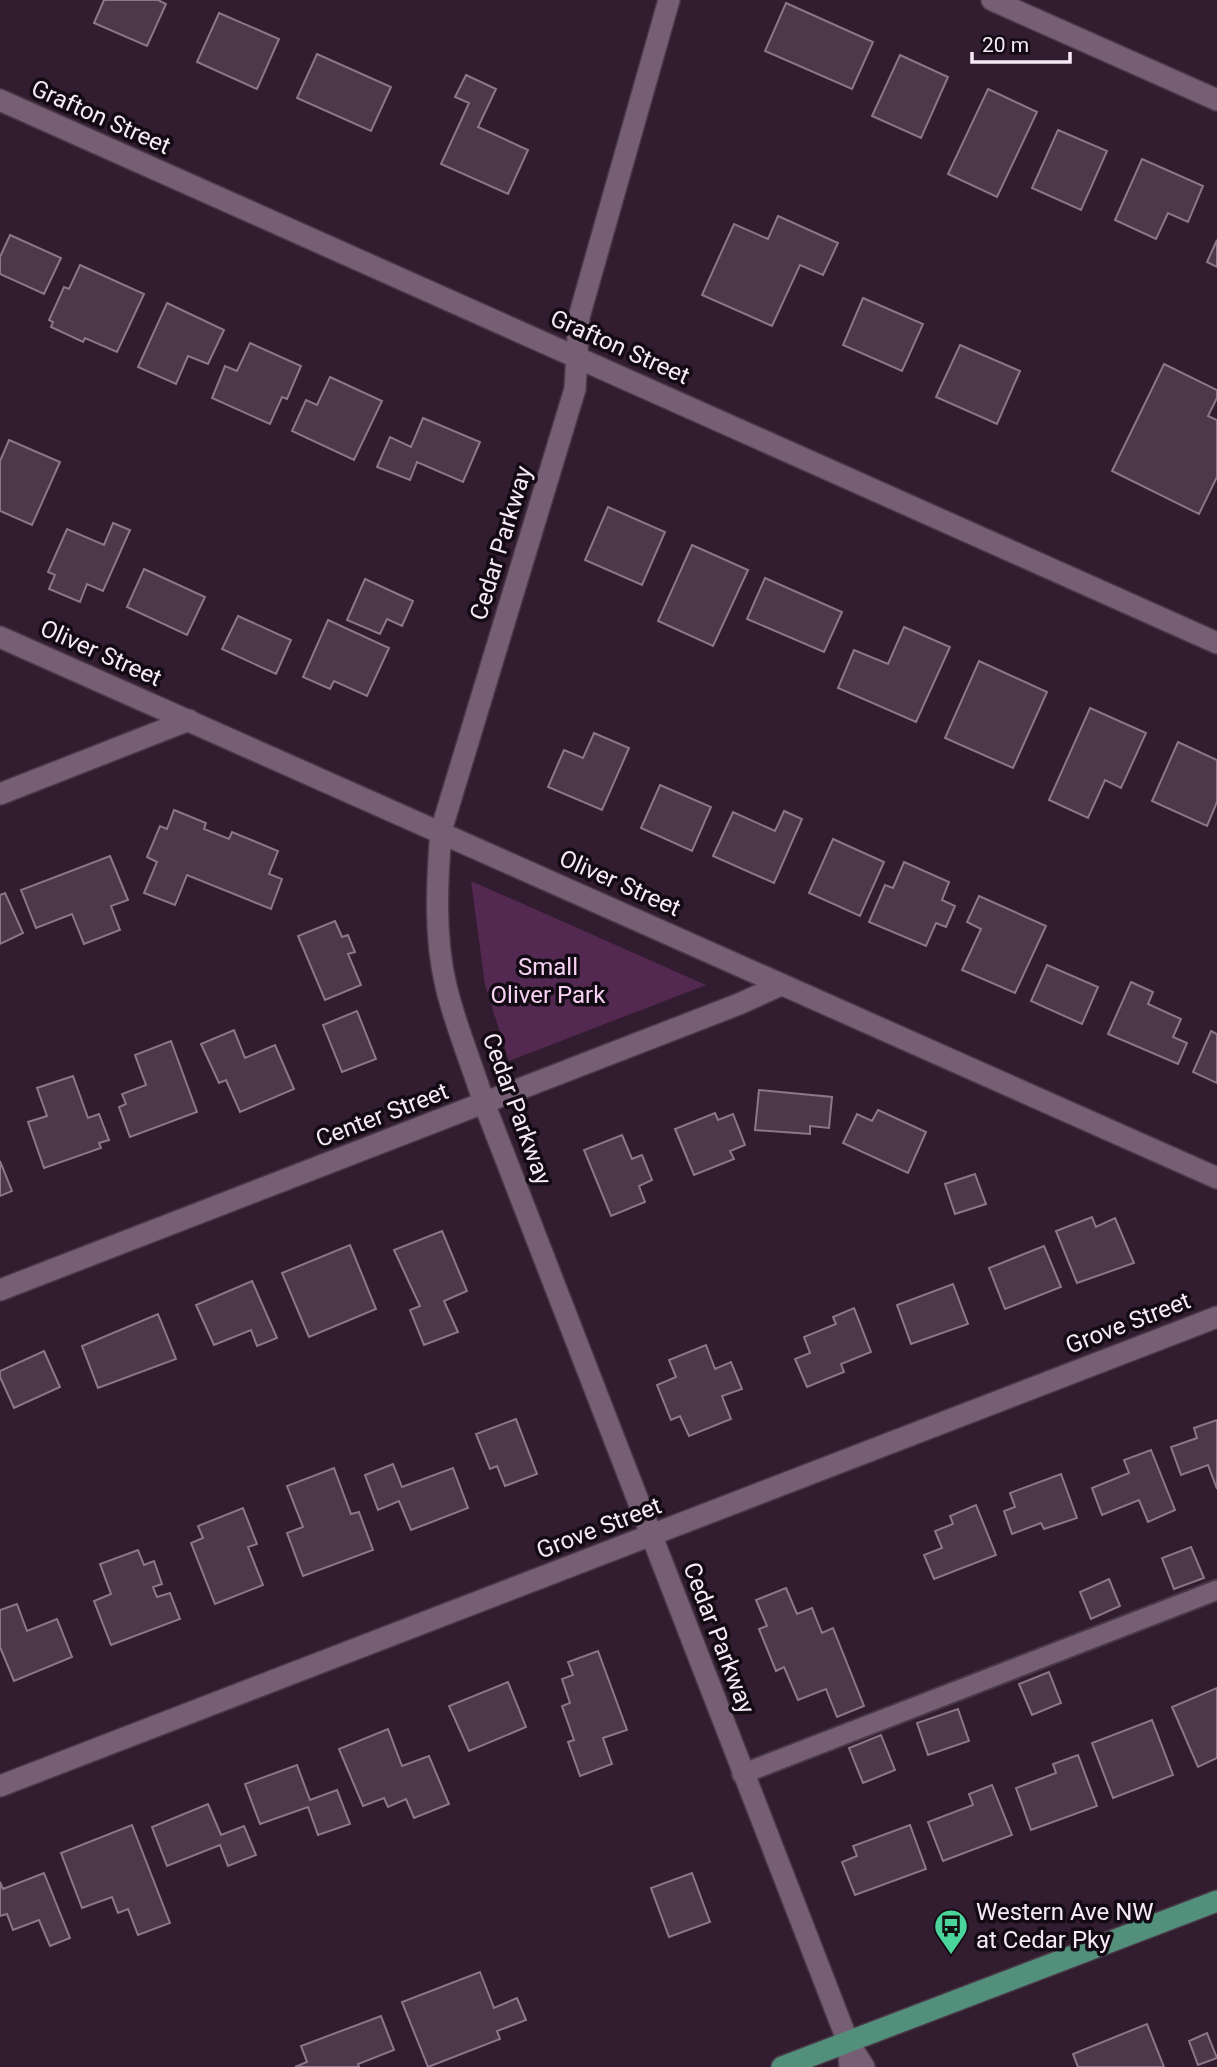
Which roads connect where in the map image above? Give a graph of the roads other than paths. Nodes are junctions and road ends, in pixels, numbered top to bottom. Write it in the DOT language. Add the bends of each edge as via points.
graph roads {
  1 [pos="668,0"];
  2 [pos="992,0"];
  3 [pos="0,100"];
  4 [pos="1217,100"];
  5 [pos="578,356"];
  6 [pos="0,637"];
  7 [pos="1217,643"];
  8 [pos="189,720"];
  9 [pos="0,794"];
  10 [pos="441,831"];
  11 [pos="780,985"];
  12 [pos="484,1103"];
  13 [pos="1217,1178"];
  14 [pos="0,1290"];
  15 [pos="1217,1317"];
  16 [pos="653,1536"];
  17 [pos="1217,1590"];
  18 [pos="742,1774"];
  19 [pos="0,1786"];
  20 [pos="1217,1901"];
  21 [pos="848,2042"];
  22 [pos="782,2067"];
  23 [pos="850,2067"];
  24 [pos="864,2067"];
  1 -- 5 [label="street, Cedar Parkway" via="579,317"];
  2 -- 4 [label="street"];
  3 -- 5 [label="street, Grafton Street"];
  5 -- 7 [label="street, Grafton Street"];
  5 -- 10 [label="street, Cedar Parkway" via="575,389"];
  6 -- 8 [label="street, Oliver Street"];
  8 -- 9 [label="street"];
  8 -- 10 [label="street, Oliver Street"];
  10 -- 11 [label="street, Oliver Street"];
  10 -- 12 [label="street, Cedar Parkway" via="441,961"];
  11 -- 12 [label="street, Center Street"];
  11 -- 13 [label="street, Oliver Street"];
  12 -- 14 [label="street, Center Street"];
  12 -- 16 [label="street, Cedar Parkway"];
  15 -- 16 [label="street, Grove Street"];
  16 -- 18 [label="street, Cedar Parkway"];
  16 -- 19 [label="street, Grove Street"];
  17 -- 18 [label="lane"];
  18 -- 21 [label="street, Cedar Parkway"];
  20 -- 21 [label="main road"];
  21 -- 22 [label="main road"];
  21 -- 23 [label="street"];
  21 -- 24 [label="street"];
}
